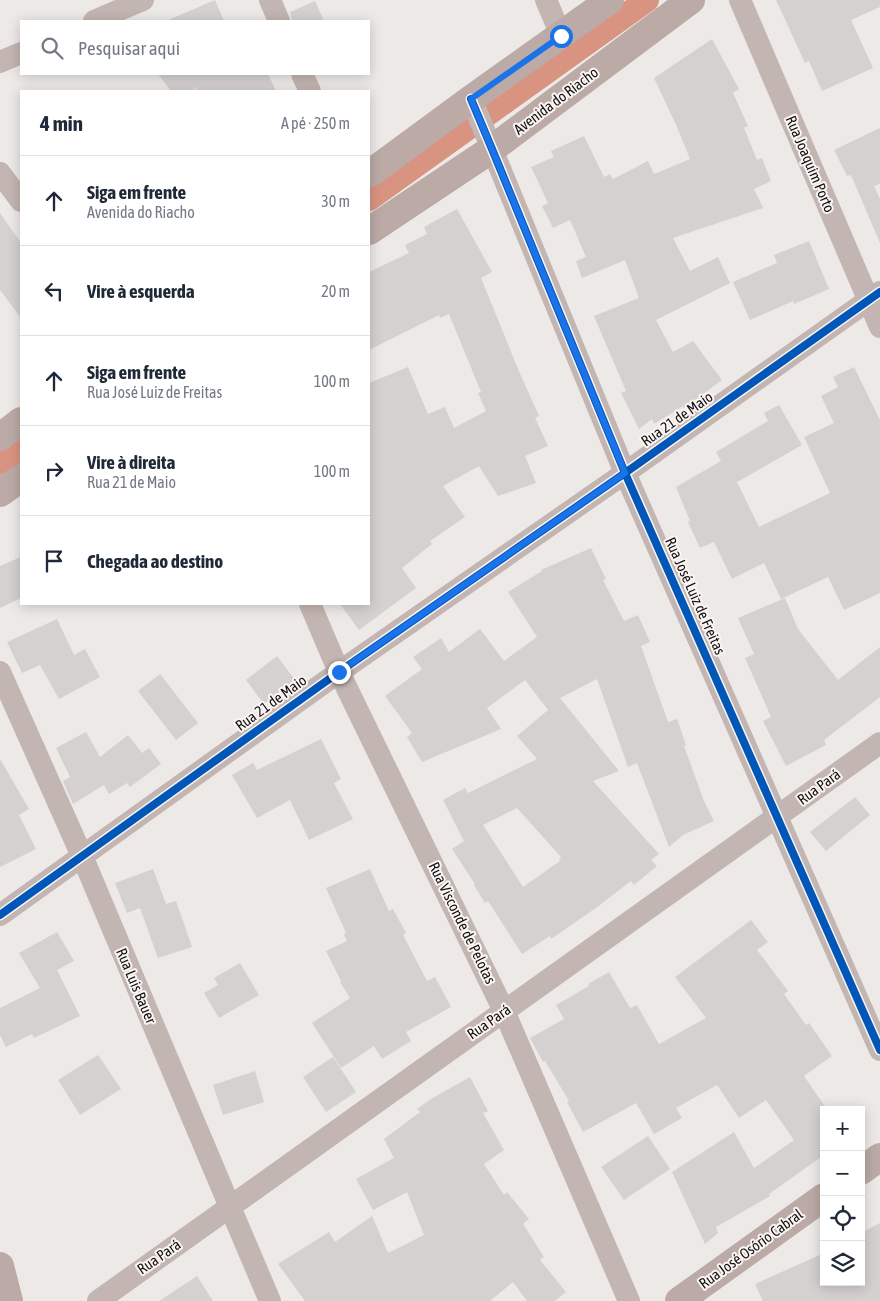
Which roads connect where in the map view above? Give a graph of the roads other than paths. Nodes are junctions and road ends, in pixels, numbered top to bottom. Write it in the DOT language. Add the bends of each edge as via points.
graph roads {
  1 [pos="143,0"];
  2 [pos="270,0"];
  3 [pos="546,0"];
  4 [pos="610,0"];
  5 [pos="691,0"];
  6 [pos="740,0"];
  7 [pos="96,20"];
  8 [pos="279,20"];
  9 [pos="561,36"];
  10 [pos="20,53"];
  11 [pos="0,62"];
  12 [pos="302,75"];
  13 [pos="310,90"];
  14 [pos="473,104"];
  15 [pos="488,140"];
  16 [pos="370,173"];
  17 [pos="0,174"];
  18 [pos="20,200"];
  19 [pos="370,231"];
  20 [pos="874,296"];
  21 [pos="880,327"];
  22 [pos="20,422"];
  23 [pos="0,437"];
  24 [pos="625,473"];
  25 [pos="20,479"];
  26 [pos="0,493"];
  27 [pos="310,605"];
  28 [pos="0,672"];
  29 [pos="339,672"];
  30 [pos="880,743"];
  31 [pos="777,817"];
  32 [pos="82,856"];
  33 [pos="0,915"];
  34 [pos="504,1011"];
  35 [pos="880,1050"];
  36 [pos="880,1157"];
  37 [pos="865,1167"];
  38 [pos="820,1200"];
  39 [pos="230,1207"];
  40 [pos="0,1266"];
  41 [pos="8,1301"];
  42 [pos="98,1301"];
  43 [pos="270,1301"];
  44 [pos="629,1301"];
  45 [pos="679,1301"];
  1 -- 7 [label="street"];
  2 -- 8 [label="street"];
  3 -- 9 [label="street"];
  4 -- 9 [label="main road"];
  5 -- 15 [label="main road, Avenida do Riacho"];
  6 -- 20 [label="street, Rua Joaquim Porto"];
  9 -- 14 [label="main road"];
  10 -- 11 [label="street"];
  12 -- 13 [label="street"];
  14 -- 15 [label="street, Rua José Luiz de Freitas"];
  14 -- 16 [label="main road"];
  15 -- 19 [label="main road, Avenida do Riacho"];
  15 -- 24 [label="street, Rua José Luiz de Freitas"];
  17 -- 18 [label="street"];
  20 -- 21 [label="street, Rua Joaquim Porto"];
  20 -- 24 [label="street, Rua 21 de Maio"];
  22 -- 23 [label="main road"];
  24 -- 29 [label="street, Rua 21 de Maio"];
  24 -- 31 [label="street, Rua José Luiz de Freitas"];
  25 -- 26 [label="main road"];
  27 -- 29 [label="street, Rua Visconde de Pelotas"];
  28 -- 32 [label="street, Rua Luis Bauer"];
  29 -- 32 [label="street, Rua 21 de Maio"];
  29 -- 34 [label="street, Rua Visconde de Pelotas"];
  30 -- 31 [label="street, Rua Pará"];
  31 -- 34 [label="street, Rua Pará"];
  31 -- 35 [label="street, Rua José Luiz de Freitas"];
  32 -- 33 [label="street, Rua 21 de Maio"];
  32 -- 39 [label="street, Rua Luis Bauer"];
  34 -- 39 [label="street, Rua Pará"];
  34 -- 44 [label="street, Rua Visconde de Pelotas"];
  36 -- 37 [label="main road"];
  38 -- 45 [label="main road, Rua José Osório Cabral"];
  39 -- 42 [label="street, Rua Pará"];
  39 -- 43 [label="street, Rua Luis Bauer"];
  40 -- 41 [label="main road"];
}
